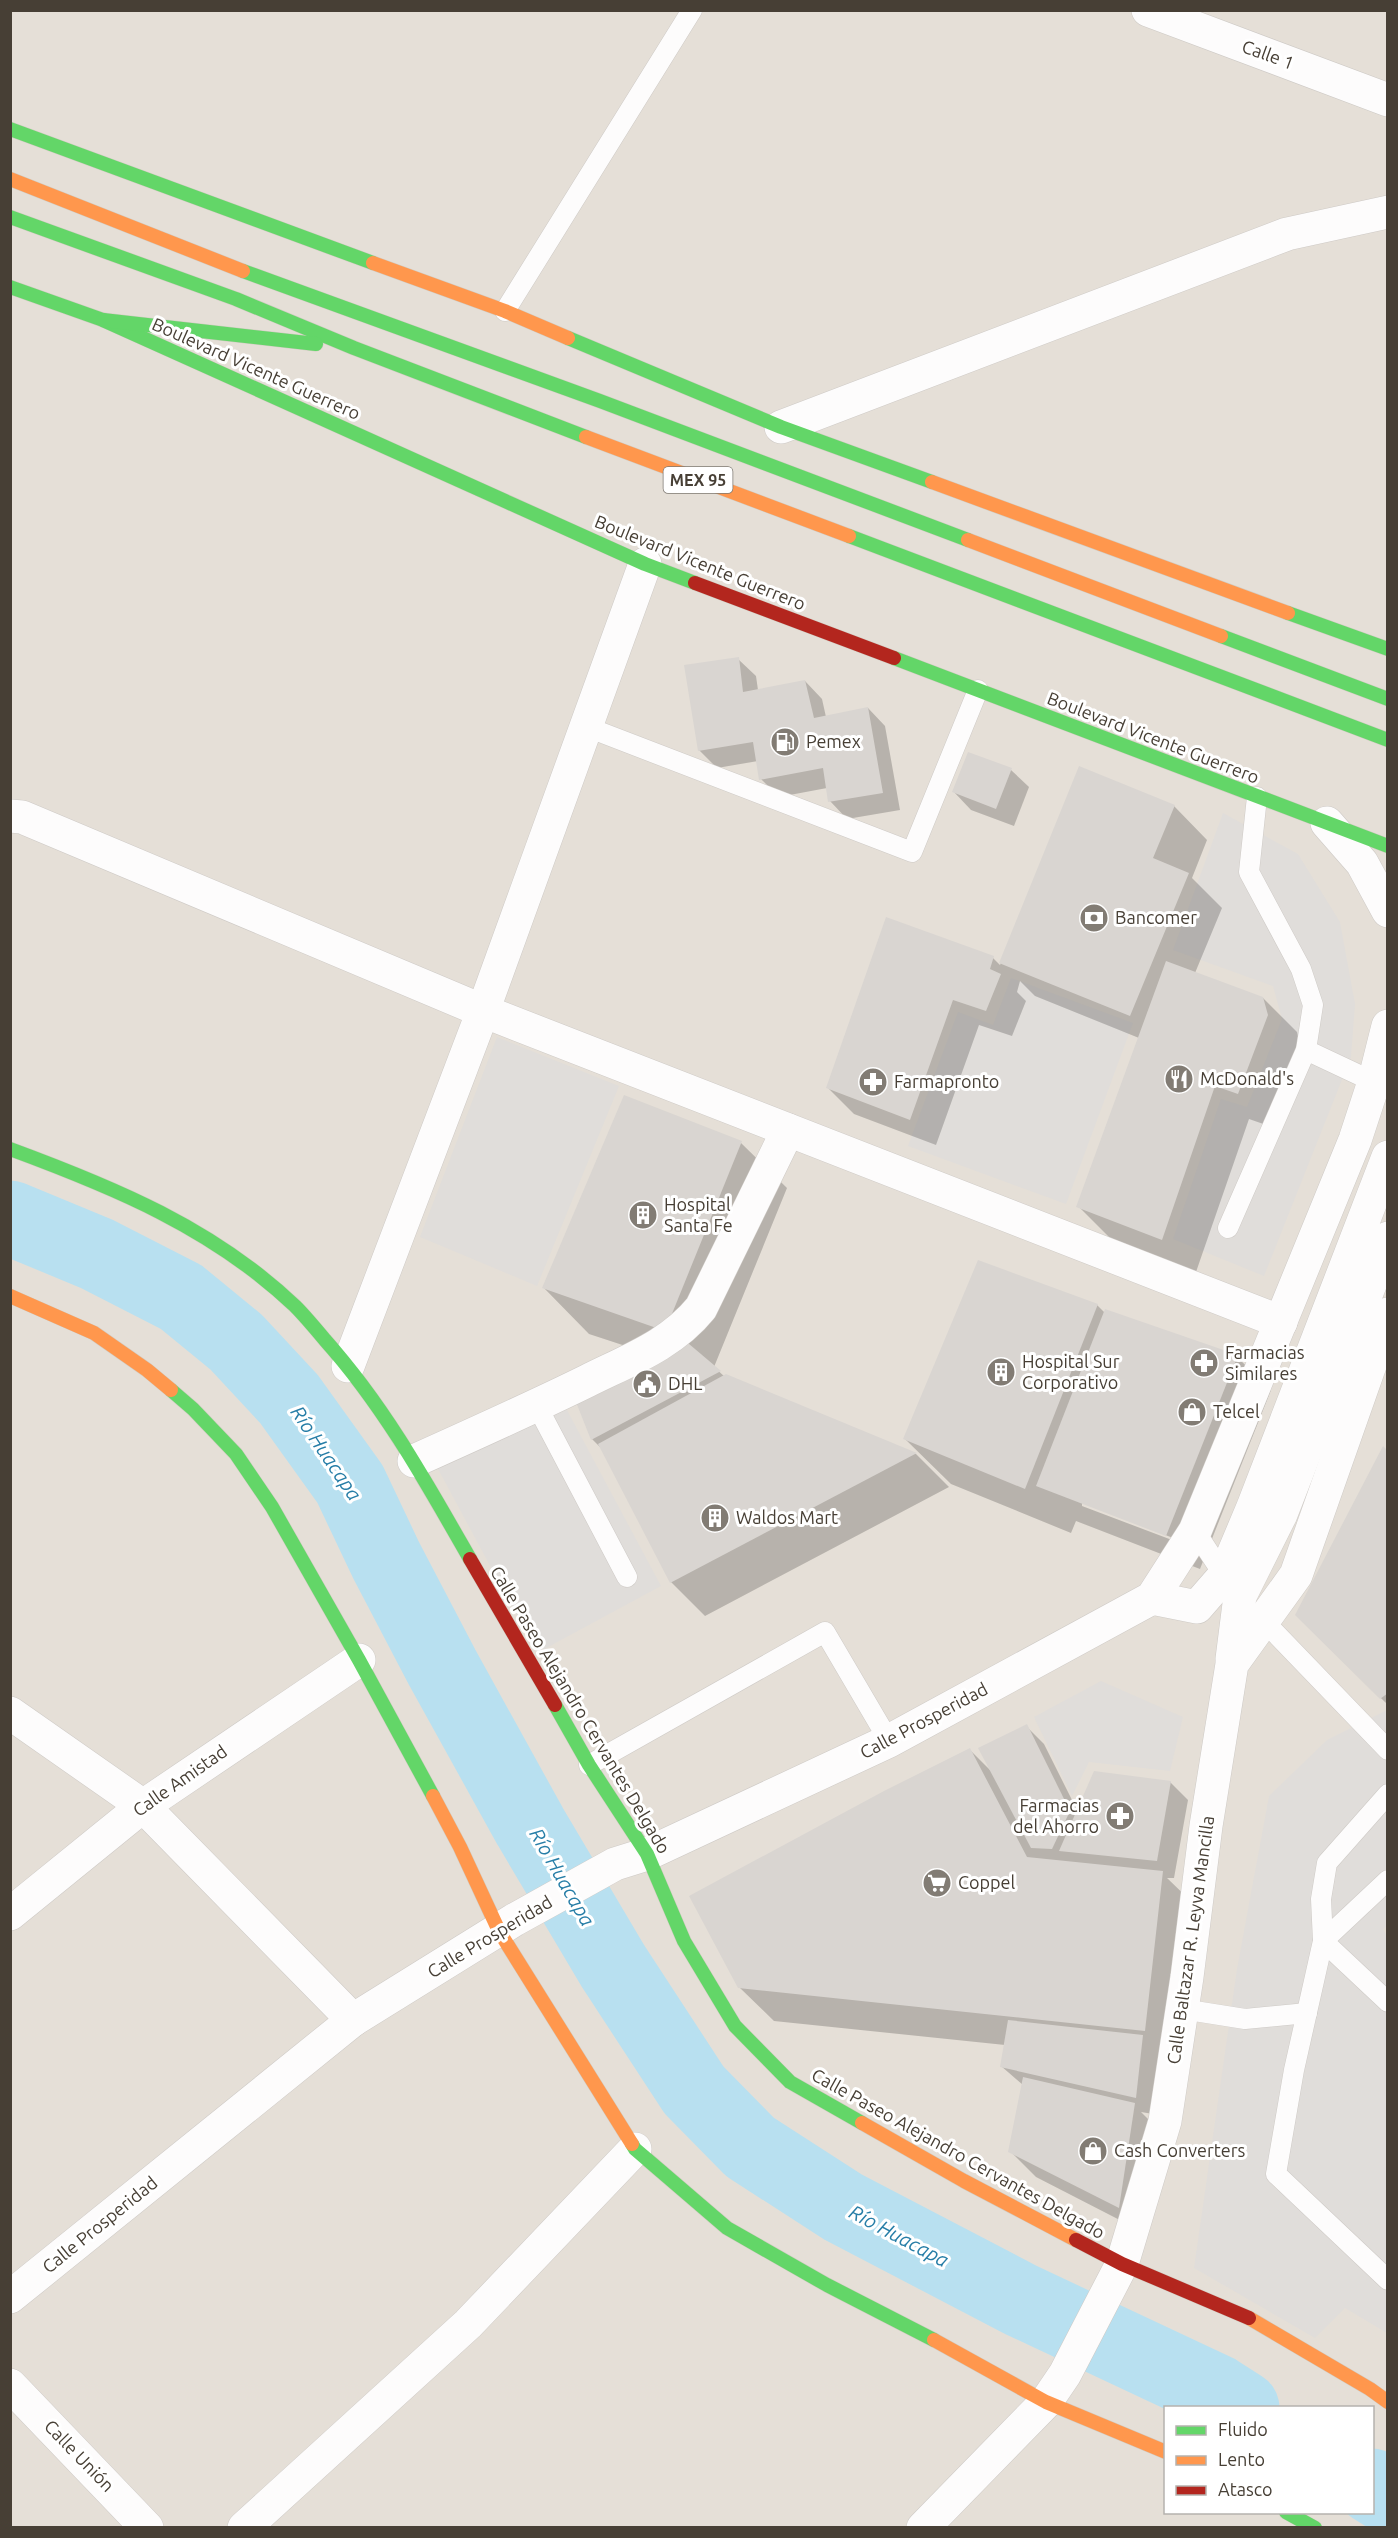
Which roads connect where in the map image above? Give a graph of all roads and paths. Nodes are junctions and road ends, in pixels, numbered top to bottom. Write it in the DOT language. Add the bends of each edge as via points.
graph roads {
  1 [pos="692,10"];
  2 [pos="1148,10"];
  3 [pos="1388,100"];
  4 [pos="10,129"];
  5 [pos="10,179"];
  6 [pos="1388,212"];
  7 [pos="10,217"];
  8 [pos="10,287"];
  9 [pos="505,311"];
  10 [pos="103,320"];
  11 [pos="354,348"];
  12 [pos="781,427"];
  13 [pos="645,564"];
  14 [pos="1388,649"];
  15 [pos="978,690"];
  16 [pos="1388,699"];
  17 [pos="587,727"];
  18 [pos="1388,740"];
  19 [pos="1257,797"];
  20 [pos="10,816"];
  21 [pos="1327,823"];
  22 [pos="1388,846"];
  23 [pos="1388,911"];
  24 [pos="483,1011"];
  25 [pos="1388,1026"];
  26 [pos="1306,1050"];
  27 [pos="1381,1087"];
  28 [pos="788,1130"];
  29 [pos="10,1149"];
  30 [pos="1388,1157"];
  31 [pos="1228,1228"];
  32 [pos="1388,1238"];
  33 [pos="10,1296"];
  34 [pos="1388,1314"];
  35 [pos="1281,1322"];
  36 [pos="1382,1346"];
  37 [pos="348,1366"];
  38 [pos="537,1406"];
  39 [pos="414,1461"];
  40 [pos="1267,1511"];
  41 [pos="1195,1531"];
  42 [pos="627,1577"];
  43 [pos="1232,1586"];
  44 [pos="1152,1598"];
  45 [pos="1263,1620"];
  46 [pos="358,1660"];
  47 [pos="1232,1664"];
  48 [pos="10,1713"];
  49 [pos="889,1741"];
  50 [pos="1388,1750"];
  51 [pos="589,1765"];
  52 [pos="1388,1794"];
  53 [pos="143,1806"];
  54 [pos="646,1854"];
  55 [pos="1388,1880"];
  56 [pos="10,1914"];
  57 [pos="506,1925"];
  58 [pos="1323,1941"];
  59 [pos="1388,2002"];
  60 [pos="1182,2010"];
  61 [pos="1307,2013"];
  62 [pos="353,2020"];
  63 [pos="635,2149"];
  64 [pos="1115,2277"];
  65 [pos="1388,2280"];
  66 [pos="10,2297"];
  67 [pos="10,2385"];
  68 [pos="1046,2402"];
  69 [pos="1388,2402"];
  70 [pos="1164,2451"];
  71 [pos="1290,2514"];
  72 [pos="147,2528"];
  73 [pos="244,2528"];
  74 [pos="922,2528"];
  75 [pos="1315,2528"];
  1 -- 9 [label="lane"];
  2 -- 3 [label="street, Calle 1"];
  4 -- 9 [label="main road"];
  5 -- 16 [label="main road, MEX 95" via="264,279 600,401"];
  6 -- 12 [label="street" via="1287,234"];
  7 -- 11 [label="main road, MEX 95" via="236,299"];
  8 -- 10 [label="main road, Boulevard Vicente Guerrero"];
  9 -- 12 [label="main road"];
  10 -- 11 [label="main road"];
  10 -- 13 [label="main road, Boulevard Vicente Guerrero"];
  11 -- 18 [label="main road, MEX 95"];
  12 -- 14 [label="main road"];
  13 -- 15 [label="main road, Boulevard Vicente Guerrero"];
  13 -- 17 [label="street"];
  15 -- 17 [label="lane" via="912,852"];
  15 -- 19 [label="main road, Boulevard Vicente Guerrero"];
  17 -- 24 [label="street"];
  19 -- 21 [label="main road, Boulevard Vicente Guerrero"];
  19 -- 26 [label="lane" via="1249,872 1301,969 1313,1005"];
  20 -- 24 [label="street" via="22,817"];
  21 -- 22 [label="main road, Boulevard Vicente Guerrero"];
  21 -- 23 [label="street" via="1362,863"];
  24 -- 28 [label="street"];
  24 -- 37 [label="street"];
  25 -- 27 [label="street"];
  26 -- 27 [label="lane"];
  26 -- 31 [label="lane"];
  27 -- 35 [label="street" via="1355,1140"];
  28 -- 35 [label="street"];
  28 -- 38 [label="street" via="701,1308 686,1326 658,1346"];
  29 -- 37 [label="main road, Calle Paseo Alejandro Cervantes Delgado" via="97,1181 170,1216 237,1258 295,1306"];
  30 -- 40 [label="street"];
  32 -- 40 [label="street"];
  33 -- 46 [label="main road" via="94,1333 193,1409 236,1454 272,1507"];
  34 -- 36 [label="street, Calle Baltazar R. Leyva Mancilla"];
  35 -- 41 [label="street"];
  36 -- 45 [label="street, Calle Baltazar R. Leyva Mancilla" via="1296,1575"];
  37 -- 39 [label="main road, Calle Paseo Alejandro Cervantes Delgado"];
  38 -- 39 [label="street"];
  38 -- 42 [label="lane"];
  39 -- 51 [label="main road, Calle Paseo Alejandro Cervantes Delgado"];
  40 -- 43 [label="street"];
  41 -- 43 [label="lane"];
  41 -- 44 [label="street"];
  43 -- 44 [label="street" via="1197,1607"];
  43 -- 45 [label="lane"];
  43 -- 47 [label="street"];
  44 -- 49 [label="street, Calle Prosperidad"];
  45 -- 47 [label="street, Calle Baltazar R. Leyva Mancilla"];
  45 -- 50 [label="lane"];
  46 -- 53 [label="street, Calle Amistad"];
  46 -- 57 [label="main road"];
  47 -- 60 [label="street, Calle Baltazar R. Leyva Mancilla"];
  48 -- 53 [label="street"];
  49 -- 51 [label="lane" via="825,1632"];
  49 -- 54 [label="street, Calle Prosperidad"];
  51 -- 54 [label="main road, Calle Paseo Alejandro Cervantes Delgado"];
  52 -- 58 [label="lane" via="1327,1863 1321,1899"];
  53 -- 56 [label="street, Calle Amistad"];
  53 -- 62 [label="street"];
  54 -- 57 [label="street, Calle Prosperidad" via="615,1864"];
  54 -- 64 [label="main road, Calle Paseo Alejandro Cervantes Delgado" via="684,1941 735,2026 790,2082 964,2181"];
  55 -- 58 [label="lane"];
  57 -- 62 [label="street, Calle Prosperidad"];
  57 -- 63 [label="main road"];
  58 -- 59 [label="lane"];
  58 -- 61 [label="lane"];
  60 -- 61 [label="lane" via="1245,2019"];
  60 -- 64 [label="street, Calle Baltazar R. Leyva Mancilla" via="1165,2121"];
  61 -- 65 [label="lane" via="1276,2174"];
  62 -- 66 [label="street, Calle Prosperidad"];
  63 -- 68 [label="main road" via="727,2228"];
  63 -- 73 [label="street" via="468,2324"];
  64 -- 68 [label="street, Calle Baltazar R. Leyva Mancilla" via="1065,2374"];
  64 -- 69 [label="main road, Calle Paseo Alejandro Cervantes Delgado" via="1260,2323"];
  67 -- 72 [label="street, Calle Unión"];
  68 -- 70 [label="main road"];
  68 -- 74 [label="street, Calle Baltazar R. Leyva Mancilla"];
  71 -- 75 [label="main road"];
}
